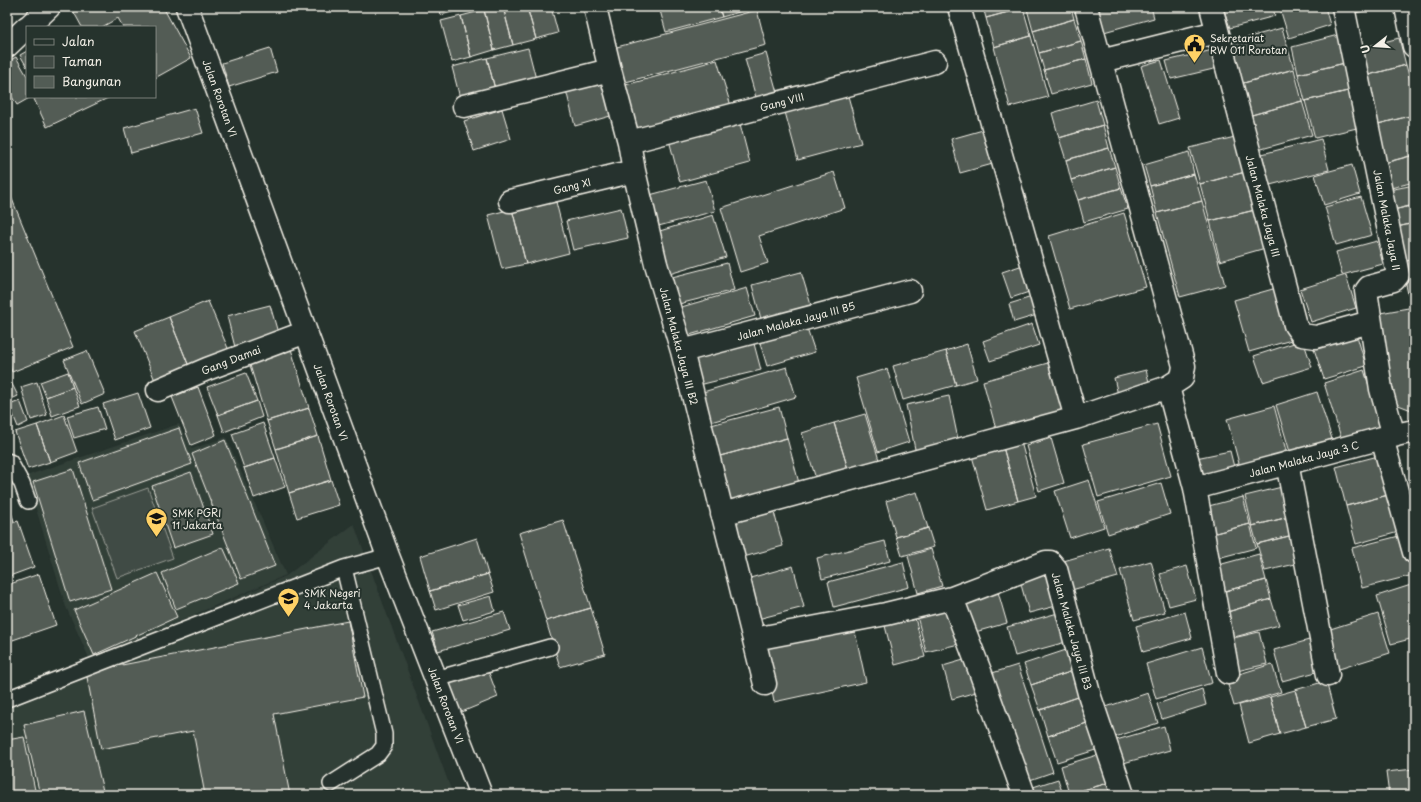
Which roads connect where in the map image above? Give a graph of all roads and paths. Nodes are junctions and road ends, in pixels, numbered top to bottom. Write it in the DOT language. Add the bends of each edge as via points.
graph roads {
  1 [pos="49,7"];
  2 [pos="187,7"];
  3 [pos="595,7"];
  4 [pos="959,7"];
  5 [pos="1086,7"];
  6 [pos="1211,7"];
  7 [pos="1344,7"];
  8 [pos="1406,7"];
  9 [pos="28,26"];
  10 [pos="26,28"];
  11 [pos="1217,32"];
  12 [pos="7,46"];
  13 [pos="1414,46"];
  14 [pos="1101,61"];
  15 [pos="935,62"];
  16 [pos="610,70"];
  17 [pos="464,106"];
  18 [pos="629,142"];
  19 [pos="634,171"];
  20 [pos="510,201"];
  21 [pos="910,291"];
  22 [pos="1370,322"];
  23 [pos="306,332"];
  24 [pos="682,351"];
  25 [pos="1168,387"];
  26 [pos="158,390"];
  27 [pos="1076,418"];
  28 [pos="1397,435"];
  29 [pos="7,461"];
  30 [pos="1287,463"];
  31 [pos="1195,488"];
  32 [pos="28,501"];
  33 [pos="722,514"];
  34 [pos="1414,552"];
  35 [pos="388,556"];
  36 [pos="344,568"];
  37 [pos="952,598"];
  38 [pos="754,639"];
  39 [pos="550,647"];
  40 [pos="1228,673"];
  41 [pos="1328,675"];
  42 [pos="436,679"];
  43 [pos="765,684"];
  44 [pos="7,699"];
  45 [pos="331,784"];
  46 [pos="481,795"];
  47 [pos="1024,795"];
  48 [pos="1123,795"];
  1 -- 9 [label="street"];
  2 -- 23 [label="street, Jalan Rorotan VI"];
  3 -- 16 [label="street, Jalan Malaka Jaya III B2"];
  4 -- 27 [label="street"];
  5 -- 14 [label="street"];
  6 -- 11 [label="street, Jalan Malaka Jaya III"];
  7 -- 22 [label="street, Jalan Malaka Jaya II" via="1398,275 1394,280 1369,287 1366,291"];
  8 -- 13 [label="street"];
  10 -- 12 [label="street"];
  11 -- 14 [label="street"];
  11 -- 22 [label="street, Jalan Malaka Jaya III" via="1295,326 1302,335 1316,337"];
  14 -- 25 [label="street" via="1184,366 1182,378"];
  15 -- 18 [label="street, Gang VIII"];
  16 -- 17 [label="street"];
  16 -- 18 [label="street, Jalan Malaka Jaya III B2"];
  18 -- 19 [label="street, Jalan Malaka Jaya III B2"];
  19 -- 20 [label="street, Gang XI"];
  19 -- 24 [label="street, Jalan Malaka Jaya III B2" via="656,264"];
  21 -- 24 [label="street, Jalan Malaka Jaya III B5"];
  22 -- 28 [label="street, Jalan Malaka Jaya II" via="1381,389"];
  23 -- 26 [label="street, Gang Damai" via="208,368"];
  23 -- 35 [label="street, Jalan Rorotan VI"];
  24 -- 33 [label="street, Jalan Malaka Jaya III B2"];
  25 -- 27 [label="street"];
  25 -- 31 [label="street"];
  27 -- 33 [label="street"];
  28 -- 30 [label="street, Jalan Malaka Jaya 3 C"];
  28 -- 34 [label="street, Jalan Malaka Jaya II"];
  29 -- 32 [label="lane" via="19,478"];
  30 -- 31 [label="street, Jalan Malaka Jaya 3 C"];
  30 -- 41 [label="street"];
  31 -- 40 [label="street"];
  33 -- 38 [label="street, Jalan Malaka Jaya III B2"];
  35 -- 36 [label="lane"];
  35 -- 42 [label="street, Jalan Rorotan VI"];
  36 -- 44 [label="lane"];
  36 -- 45 [label="lane" via="384,734 384,746 378,754"];
  37 -- 38 [label="street" via="886,614"];
  37 -- 47 [label="street"];
  37 -- 48 [label="street, Jalan Malaka Jaya III B3" via="1050,562 1056,569 1090,697"];
  38 -- 43 [label="street, Jalan Malaka Jaya III B2"];
  39 -- 42 [label="lane"];
  42 -- 46 [label="street, Jalan Rorotan VI"];
}
